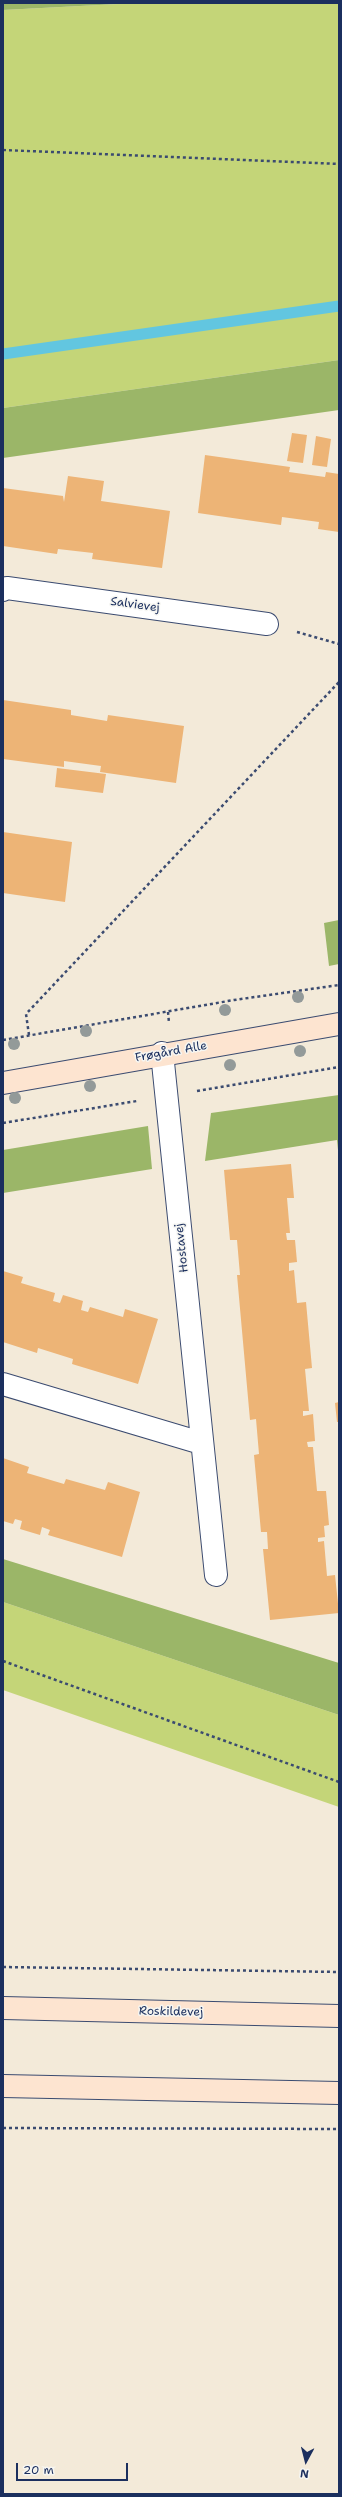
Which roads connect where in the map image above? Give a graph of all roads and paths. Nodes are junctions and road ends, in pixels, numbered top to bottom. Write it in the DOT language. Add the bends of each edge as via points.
graph roads {
  1 [pos="3,150"];
  2 [pos="339,164"];
  3 [pos="3,590"];
  4 [pos="267,624"];
  5 [pos="339,644"];
  6 [pos="339,682"];
  7 [pos="339,985"];
  8 [pos="339,1024"];
  9 [pos="29,1035"];
  10 [pos="3,1040"];
  11 [pos="162,1053"];
  12 [pos="3,1083"];
  13 [pos="3,1384"];
  14 [pos="201,1443"];
  15 [pos="216,1575"];
  16 [pos="3,1661"];
  17 [pos="339,1782"];
  18 [pos="3,1967"];
  19 [pos="339,1972"];
  20 [pos="3,2008"];
  21 [pos="339,2016"];
  22 [pos="3,2086"];
  23 [pos="339,2093"];
  24 [pos="3,2128"];
  25 [pos="339,2129"];
  1 -- 2 [label="path"];
  3 -- 4 [label="street, Salvievej" via="6,588"];
  4 -- 5 [label="path"];
  6 -- 9 [label="path" via="26,1014"];
  7 -- 9 [label="path"];
  8 -- 11 [label="main road, Frøgård Alle"];
  9 -- 10 [label="path"];
  11 -- 12 [label="main road, Frøgård Alle"];
  11 -- 14 [label="street, Hostavej"];
  13 -- 14 [label="street"];
  14 -- 15 [label="street, Hostavej"];
  16 -- 17 [label="path"];
  18 -- 19 [label="path"];
  20 -- 21 [label="main road, Roskildevej"];
  22 -- 23 [label="main road"];
  24 -- 25 [label="path"];
}
